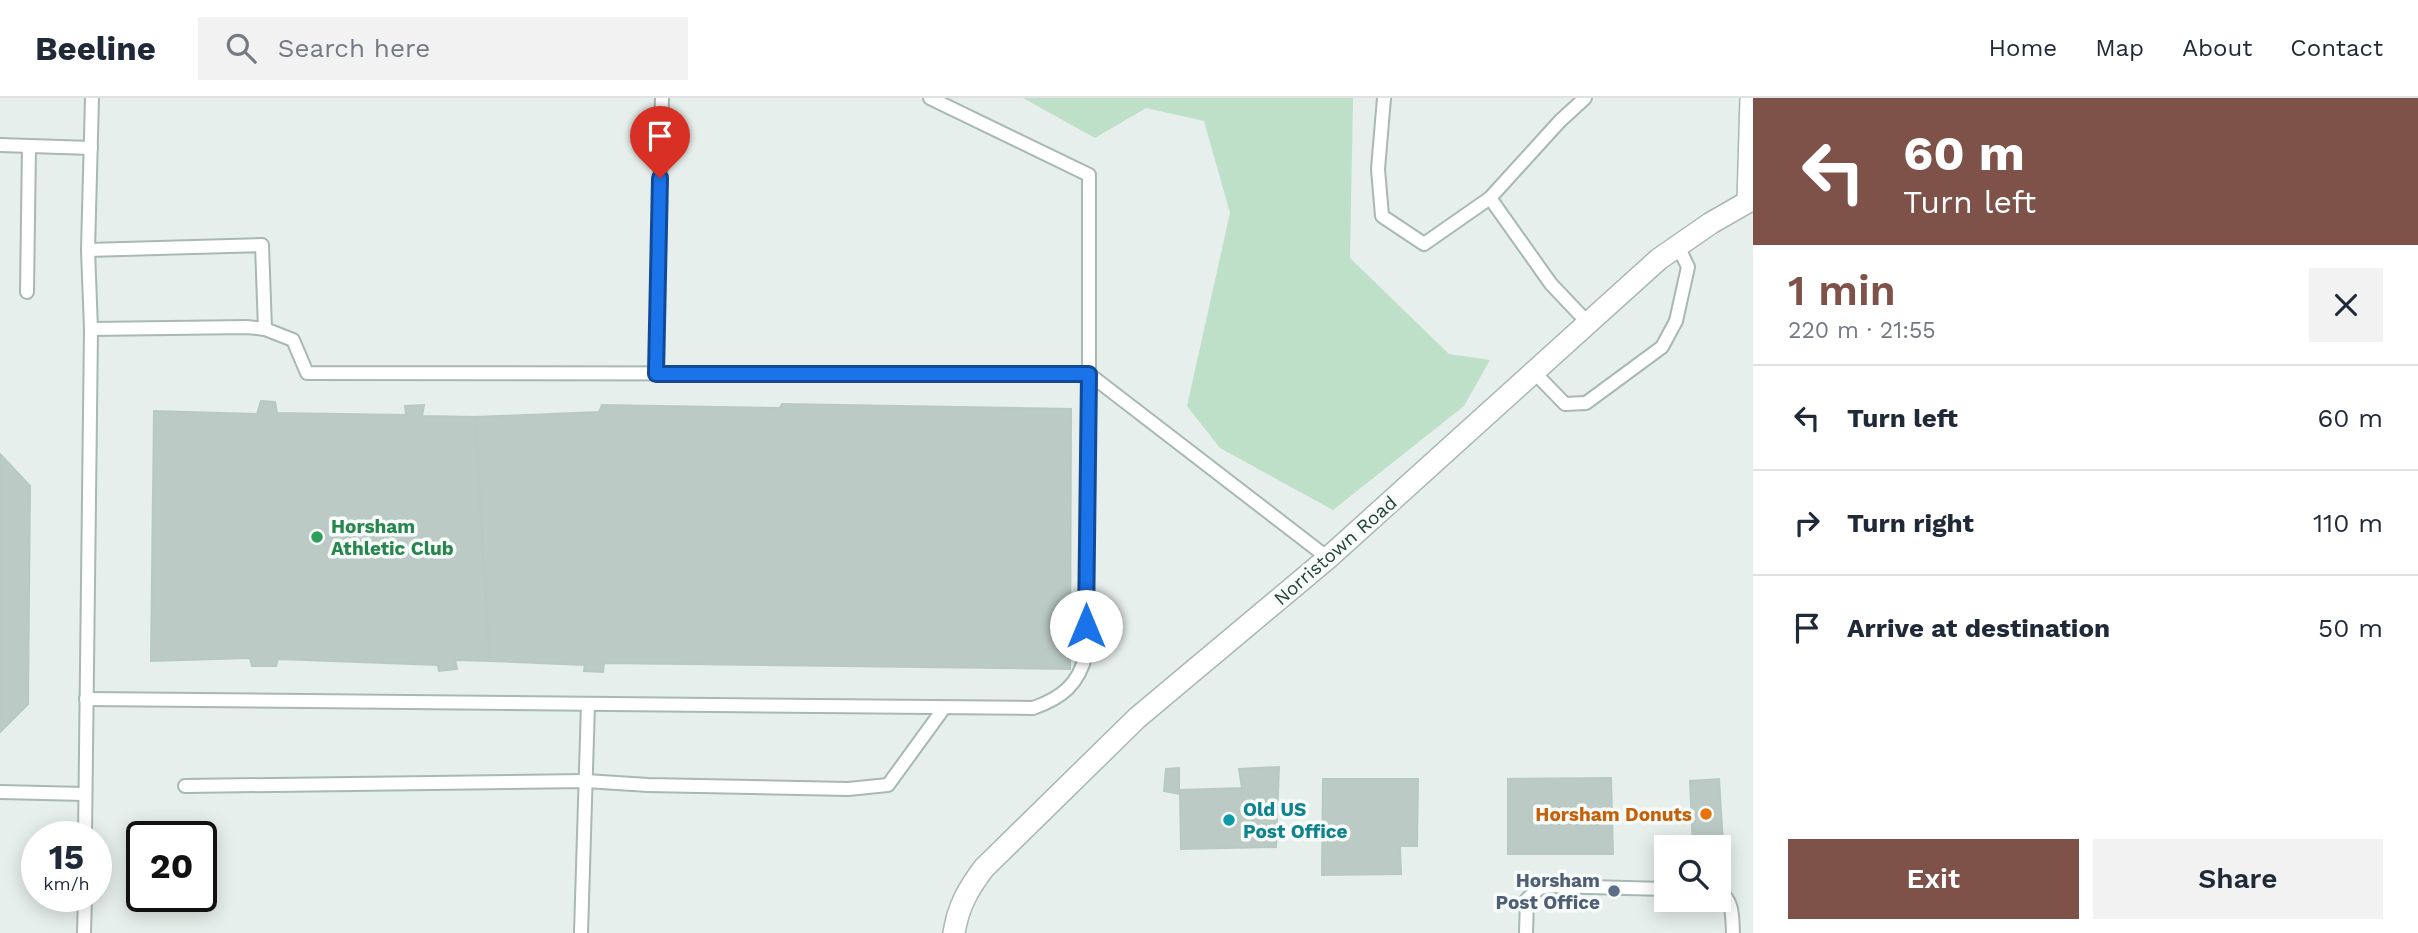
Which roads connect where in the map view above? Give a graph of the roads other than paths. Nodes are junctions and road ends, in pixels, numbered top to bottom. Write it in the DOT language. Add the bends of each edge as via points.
graph roads {
  1 [pos="92,98"];
  2 [pos="662,98"];
  3 [pos="930,98"];
  4 [pos="1384,98"];
  5 [pos="1585,98"];
  6 [pos="1751,98"];
  7 [pos="0,145"];
  8 [pos="29,146"];
  9 [pos="91,148"];
  10 [pos="1490,198"];
  11 [pos="1751,200"];
  12 [pos="1678,246"];
  13 [pos="88,250"];
  14 [pos="27,292"];
  15 [pos="1588,323"];
  16 [pos="91,329"];
  17 [pos="265,329"];
  18 [pos="1534,372"];
  19 [pos="656,374"];
  20 [pos="1089,374"];
  21 [pos="1328,558"];
  22 [pos="86,699"];
  23 [pos="588,704"];
  24 [pos="944,708"];
  25 [pos="586,781"];
  26 [pos="185,786"];
  27 [pos="0,792"];
  28 [pos="85,794"];
  29 [pos="85,821"];
  30 [pos="1654,889"];
  31 [pos="1731,904"];
  32 [pos="85,912"];
  33 [pos="85,933"];
  34 [pos="581,933"];
  35 [pos="954,933"];
  36 [pos="1526,933"];
  37 [pos="1733,933"];
  1 -- 9 [label="lane"];
  2 -- 19 [label="lane"];
  3 -- 20 [label="lane" via="1089,175"];
  4 -- 10 [label="lane" via="1378,169 1382,216 1424,244"];
  5 -- 10 [label="lane"];
  6 -- 11 [label="street"];
  7 -- 8 [label="lane"];
  8 -- 9 [label="lane"];
  8 -- 14 [label="lane"];
  9 -- 13 [label="lane"];
  10 -- 15 [label="lane" via="1551,284"];
  11 -- 12 [label="street, Norristown Road"];
  12 -- 15 [label="street, Norristown Road"];
  12 -- 18 [label="lane" via="1688,267 1676,321 1662,347 1586,403 1564,404"];
  13 -- 16 [label="lane"];
  13 -- 17 [label="lane" via="262,245"];
  15 -- 18 [label="street, Norristown Road"];
  16 -- 17 [label="lane"];
  16 -- 22 [label="lane"];
  17 -- 19 [label="lane" via="293,340 307,373"];
  18 -- 21 [label="street, Norristown Road"];
  19 -- 20 [label="lane"];
  20 -- 21 [label="lane"];
  20 -- 24 [label="lane" via="1086,654 1082,670 1058,697 1033,708"];
  21 -- 35 [label="street, Norristown Road" via="1137,718 984,868 960,905"];
  22 -- 23 [label="lane"];
  22 -- 28 [label="lane"];
  23 -- 24 [label="lane"];
  23 -- 25 [label="lane"];
  24 -- 25 [label="lane" via="888,785 848,789"];
  25 -- 26 [label="lane"];
  25 -- 34 [label="lane"];
  27 -- 28 [label="lane"];
  28 -- 29 [label="lane"];
  30 -- 36 [label="lane" via="1540,888 1527,899"];
  31 -- 37 [label="lane"];
  32 -- 33 [label="lane"];
}
